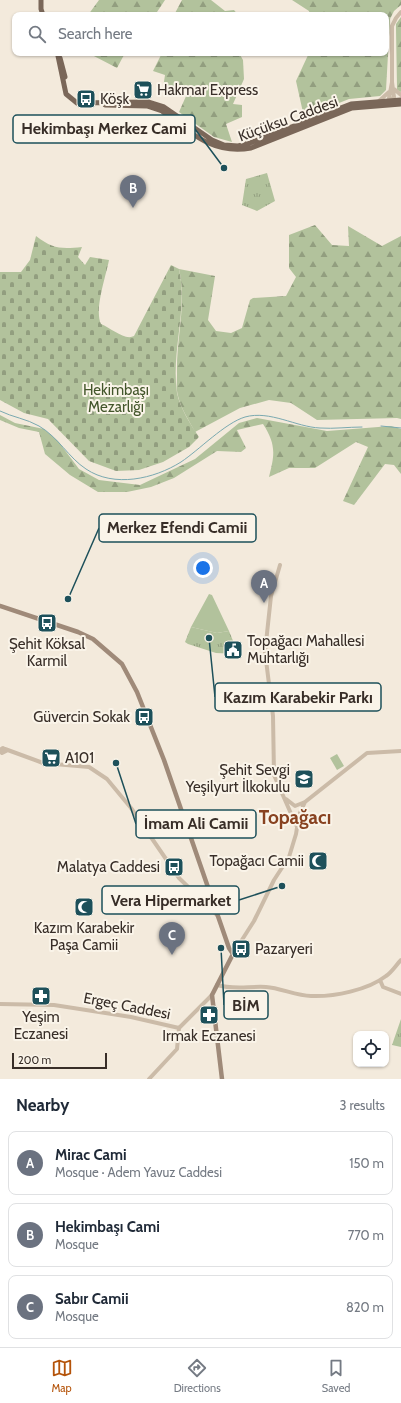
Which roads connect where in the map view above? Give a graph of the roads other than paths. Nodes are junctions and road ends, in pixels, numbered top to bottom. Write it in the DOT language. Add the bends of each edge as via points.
graph roads {
  1 [pos="41,0"];
  2 [pos="42,12"];
  3 [pos="401,12"];
  4 [pos="58,56"];
  5 [pos="392,87"];
  6 [pos="401,95"];
  7 [pos="401,100"];
  8 [pos="379,101"];
  9 [pos="391,103"];
  10 [pos="401,104"];
  11 [pos="312,122"];
  12 [pos="280,566"];
  13 [pos="0,606"];
  14 [pos="1,750"];
  15 [pos="401,751"];
  16 [pos="284,798"];
  17 [pos="305,802"];
  18 [pos="296,806"];
  19 [pos="291,813"];
  20 [pos="299,813"];
  21 [pos="296,825"];
  22 [pos="218,916"];
  23 [pos="233,954"];
  24 [pos="401,960"];
  25 [pos="380,980"];
  26 [pos="218,985"];
  27 [pos="401,994"];
  28 [pos="212,995"];
  29 [pos="0,1004"];
  30 [pos="179,1028"];
  31 [pos="149,1079"];
  32 [pos="222,1079"];
  1 -- 2 [label="main road"];
  3 -- 5 [label="street" via="392,26"];
  4 -- 11 [label="main road, Küçüksu Caddesi" via="66,94 77,103 147,104 216,144 239,148"];
  5 -- 6 [label="street"];
  5 -- 8 [label="street"];
  5 -- 9 [label="street" via="389,98"];
  7 -- 9 [label="main road, Küçüksu Caddesi"];
  8 -- 9 [label="main road, Küçüksu Caddesi"];
  8 -- 11 [label="main road, Küçüksu Caddesi" via="351,104"];
  9 -- 10 [label="main road, Küçüksu Caddesi"];
  9 -- 11 [label="main road, Küçüksu Caddesi" via="352,108"];
  12 -- 16 [label="street" via="271,596 265,652 273,716 274,775"];
  13 -- 22 [label="main road" via="94,639 122,664 137,692 164,760"];
  14 -- 22 [label="street" via="43,763 89,767 107,778 179,878"];
  15 -- 17 [label="street" via="367,753"];
  16 -- 18 [label="street"];
  16 -- 19 [label="street"];
  17 -- 18 [label="street"];
  17 -- 20 [label="street"];
  18 -- 19 [label="street" via="292,807"];
  18 -- 20 [label="street" via="300,809"];
  19 -- 20 [label="street" via="294,816"];
  19 -- 21 [label="street"];
  20 -- 21 [label="street"];
  21 -- 23 [label="street" via="289,857"];
  22 -- 23 [label="main road"];
  23 -- 26 [label="main road"];
  24 -- 25 [label="street"];
  25 -- 26 [label="street" via="348,992 310,996 266,987 231,989"];
  25 -- 27 [label="street" via="383,987"];
  26 -- 28 [label="main road"];
  28 -- 30 [label="street, Ergeç Caddesi"];
  28 -- 32 [label="main road"];
  29 -- 30 [label="street, Ergeç Caddesi" via="48,1005"];
  30 -- 31 [label="street" via="176,1049"];
}
